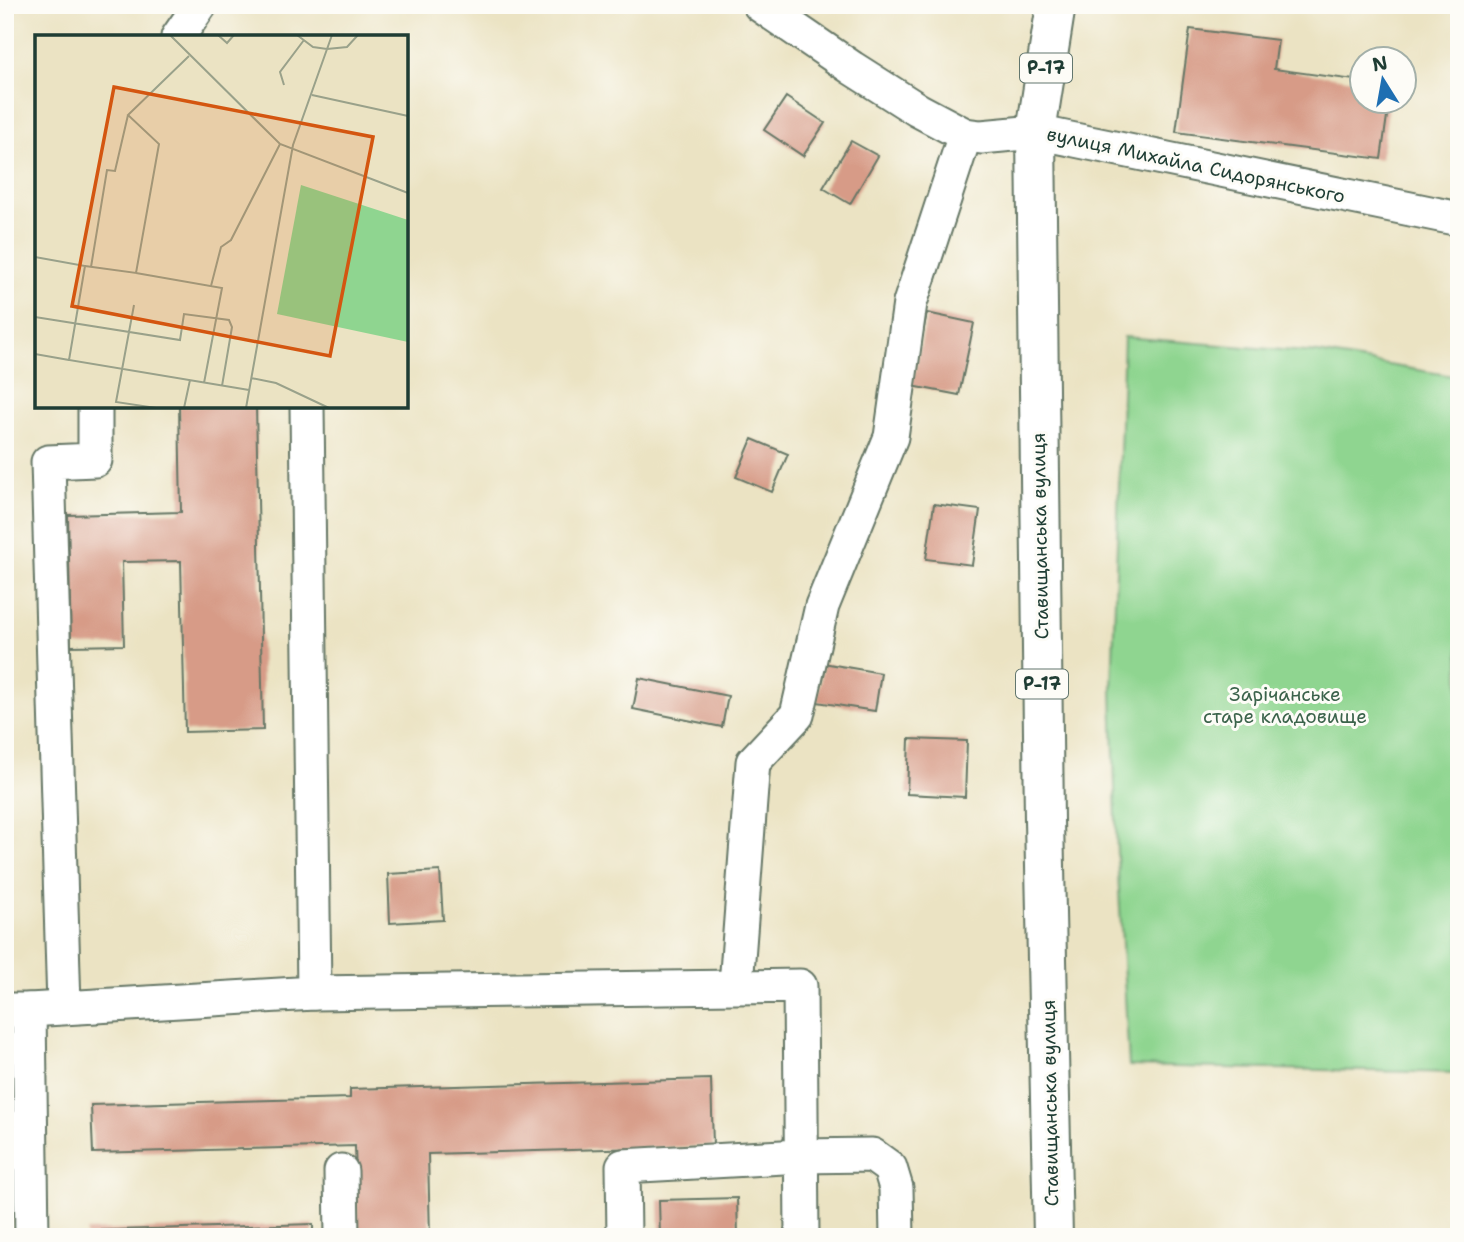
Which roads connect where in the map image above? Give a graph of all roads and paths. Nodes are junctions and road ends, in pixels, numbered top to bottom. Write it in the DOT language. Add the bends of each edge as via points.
graph roads {
  1 [pos="200,5"];
  2 [pos="760,5"];
  3 [pos="1056,5"];
  4 [pos="179,35"];
  5 [pos="1035,131"];
  6 [pos="965,135"];
  7 [pos="1459,219"];
  8 [pos="95,408"];
  9 [pos="307,408"];
  10 [pos="736,985"];
  11 [pos="314,993"];
  12 [pos="64,1007"];
  13 [pos="17,1010"];
  14 [pos="801,1156"];
  15 [pos="341,1171"];
  16 [pos="32,1237"];
  17 [pos="342,1237"];
  18 [pos="624,1237"];
  19 [pos="802,1237"];
  20 [pos="897,1237"];
  21 [pos="1053,1237"];
  1 -- 4 [label="street"];
  2 -- 6 [label="street, вулиця Михайла Сидорянського" via="918,110"];
  3 -- 5 [label="main road, Ставищанська вулиця / Р-17"];
  5 -- 6 [label="street, вулиця Михайла Сидорянського"];
  5 -- 7 [label="street, вулиця Михайла Сидорянського"];
  5 -- 21 [label="main road, Ставищанська вулиця / Р-17"];
  6 -- 10 [label="street" via="911,303 891,437 822,606 797,715 753,762"];
  8 -- 12 [label="street" via="95,460 48,462"];
  9 -- 11 [label="street"];
  10 -- 11 [label="street"];
  10 -- 14 [label="street" via="800,986"];
  11 -- 12 [label="street"];
  12 -- 13 [label="street"];
  13 -- 16 [label="street"];
  14 -- 18 [label="street" via="623,1166"];
  14 -- 19 [label="street"];
  14 -- 20 [label="street" via="872,1155 890,1168"];
  15 -- 17 [label="street"];
}
